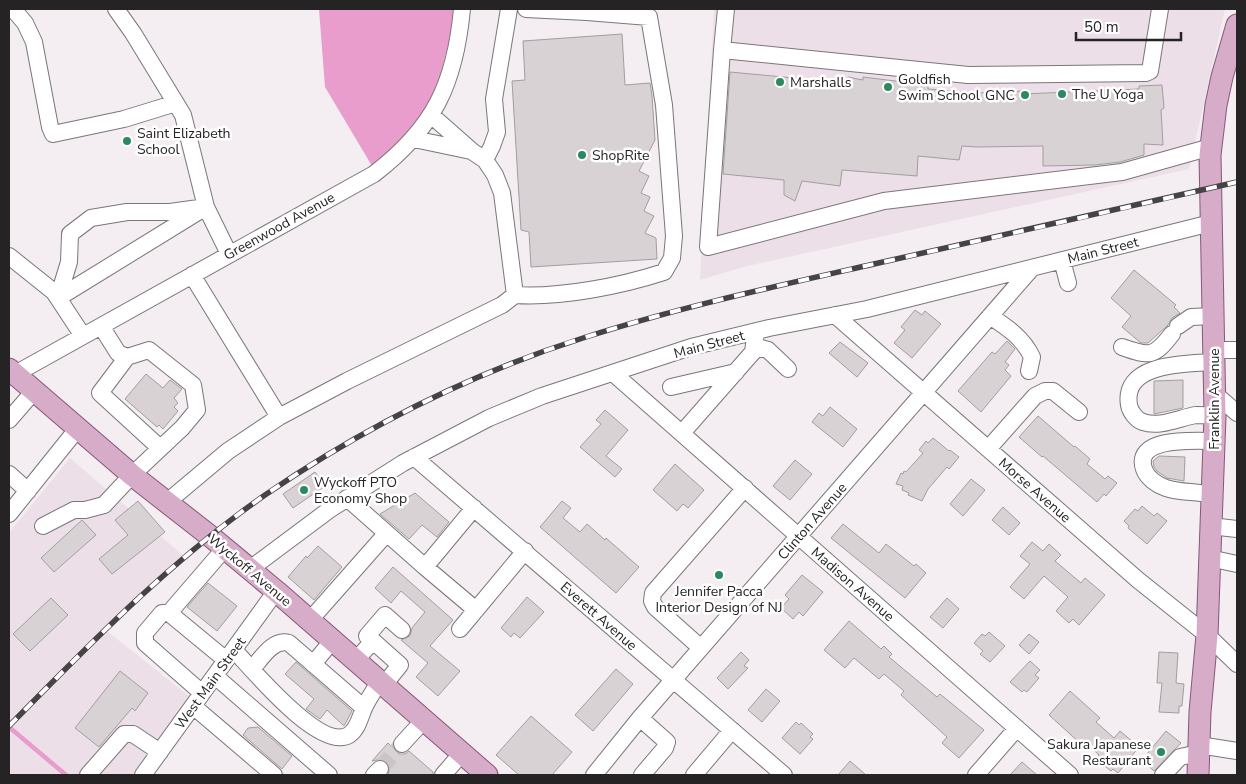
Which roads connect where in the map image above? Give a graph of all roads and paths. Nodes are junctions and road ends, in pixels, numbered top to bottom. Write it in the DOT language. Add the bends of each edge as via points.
graph roads {
  1 [pos="13,9"];
  2 [pos="116,9"];
  3 [pos="462,9"];
  4 [pos="509,9"];
  5 [pos="526,9"];
  6 [pos="726,9"];
  7 [pos="1160,9"];
  8 [pos="1237,25"];
  9 [pos="722,50"];
  10 [pos="176,104"];
  11 [pos="431,115"];
  12 [pos="414,139"];
  13 [pos="1211,147"];
  14 [pos="479,156"];
  15 [pos="206,207"];
  16 [pos="1211,223"];
  17 [pos="229,254"];
  18 [pos="9,256"];
  19 [pos="1062,260"];
  20 [pos="1032,268"];
  21 [pos="192,275"];
  22 [pos="1068,283"];
  23 [pos="515,295"];
  24 [pos="58,298"];
  25 [pos="835,315"];
  26 [pos="990,316"];
  27 [pos="1213,316"];
  28 [pos="101,326"];
  29 [pos="83,336"];
  30 [pos="755,339"];
  31 [pos="1122,347"];
  32 [pos="1237,350"];
  33 [pos="1214,356"];
  34 [pos="127,357"];
  35 [pos="788,369"];
  36 [pos="12,371"];
  37 [pos="1029,371"];
  38 [pos="736,372"];
  39 [pos="613,373"];
  40 [pos="671,387"];
  41 [pos="34,390"];
  42 [pos="923,392"];
  43 [pos="1215,394"];
  44 [pos="1079,412"];
  45 [pos="1237,413"];
  46 [pos="1215,416"];
  47 [pos="279,417"];
  48 [pos="9,420"];
  49 [pos="78,428"];
  50 [pos="682,433"];
  51 [pos="1214,441"];
  52 [pos="160,448"];
  53 [pos="988,449"];
  54 [pos="414,457"];
  55 [pos="9,474"];
  56 [pos="132,475"];
  57 [pos="745,488"];
  58 [pos="28,491"];
  59 [pos="1212,495"];
  60 [pos="346,498"];
  61 [pos="166,503"];
  62 [pos="474,508"];
  63 [pos="9,514"];
  64 [pos="43,526"];
  65 [pos="1210,526"];
  66 [pos="1237,529"];
  67 [pos="386,534"];
  68 [pos="799,536"];
  69 [pos="225,548"];
  70 [pos="525,552"];
  71 [pos="1209,558"];
  72 [pos="1237,564"];
  73 [pos="425,567"];
  74 [pos="250,569"];
  75 [pos="276,591"];
  76 [pos="476,610"];
  77 [pos="169,613"];
  78 [pos="310,620"];
  79 [pos="460,629"];
  80 [pos="402,630"];
  81 [pos="1207,635"];
  82 [pos="332,641"];
  83 [pos="373,641"];
  84 [pos="701,648"];
  85 [pos="230,655"];
  86 [pos="355,662"];
  87 [pos="313,664"];
  88 [pos="1237,664"];
  89 [pos="252,669"];
  90 [pos="215,676"];
  91 [pos="674,679"];
  92 [pos="381,684"];
  93 [pos="198,700"];
  94 [pos="364,708"];
  95 [pos="640,718"];
  96 [pos="424,720"];
  97 [pos="1017,728"];
  98 [pos="732,730"];
  99 [pos="402,744"];
  100 [pos="1199,749"];
  101 [pos="1237,751"];
  102 [pos="160,752"];
  103 [pos="473,767"];
  104 [pos="601,773"];
  105 [pos="88,775"];
  106 [pos="143,775"];
  107 [pos="274,775"];
  108 [pos="329,775"];
  109 [pos="443,775"];
  110 [pos="642,775"];
  111 [pos="694,775"];
  112 [pos="784,775"];
  113 [pos="976,775"];
  114 [pos="1070,775"];
  115 [pos="1163,775"];
  116 [pos="1198,775"];
  1 -- 10 [label="street" via="25,23 34,42 53,134"];
  2 -- 10 [label="street"];
  3 -- 11 [label="street, Greenwood Avenue" via="455,58"];
  4 -- 14 [label="street" via="494,99 497,132 492,146"];
  5 -- 23 [label="street" via="649,18 664,106 674,236 672,258 664,272 580,291"];
  6 -- 9 [label="street"];
  7 -- 9 [label="street" via="1150,71 1146,73 968,76"];
  8 -- 13 [label="main road, Franklin Avenue" via="1222,77"];
  9 -- 13 [label="street" via="708,247 884,201 1122,172"];
  10 -- 15 [label="street" via="183,115"];
  11 -- 12 [label="street, Greenwood Avenue"];
  11 -- 14 [label="street"];
  12 -- 14 [label="street"];
  12 -- 17 [label="street, Greenwood Avenue" via="374,174"];
  13 -- 16 [label="main road, Franklin Avenue"];
  14 -- 23 [label="street" via="494,175 502,194"];
  15 -- 17 [label="street"];
  15 -- 24 [label="street"];
  15 -- 24 [label="street" via="170,212 127,212 91,218 70,234 69,262"];
  16 -- 19 [label="street, Main Street"];
  16 -- 27 [label="main road, Franklin Avenue"];
  17 -- 21 [label="street, Greenwood Avenue"];
  18 -- 24 [label="street"];
  19 -- 20 [label="street, Main Street"];
  19 -- 22 [label="street"];
  20 -- 25 [label="street, Main Street"];
  20 -- 26 [label="street, Clinton Avenue"];
  21 -- 28 [label="street, Greenwood Avenue"];
  21 -- 47 [label="street"];
  23 -- 47 [label="street" via="502,305"];
  24 -- 29 [label="street"];
  25 -- 30 [label="street, Main Street"];
  25 -- 42 [label="street, Morse Avenue"];
  26 -- 37 [label="street" via="1022,340 1032,358"];
  26 -- 42 [label="street, Clinton Avenue"];
  27 -- 31 [label="street" via="1191,317 1151,354"];
  27 -- 33 [label="main road, Franklin Avenue"];
  28 -- 29 [label="street, Greenwood Avenue"];
  28 -- 34 [label="street" via="118,353"];
  29 -- 36 [label="street, Greenwood Avenue"];
  30 -- 35 [label="street"];
  30 -- 38 [label="street" via="753,352"];
  30 -- 39 [label="street, Main Street" via="691,347"];
  32 -- 33 [label="street"];
  33 -- 43 [label="main road, Franklin Avenue"];
  33 -- 46 [label="street" via="1147,372 1131,388 1129,401 1134,416 1147,423"];
  34 -- 52 [label="street" via="100,393"];
  34 -- 52 [label="street" via="149,350 193,385 196,410"];
  36 -- 41 [label="main road, Wyckoff Avenue"];
  38 -- 40 [label="street"];
  38 -- 50 [label="street"];
  39 -- 50 [label="street, Madison Avenue"];
  39 -- 54 [label="street, Main Street" via="542,396 489,418"];
  41 -- 48 [label="street"];
  41 -- 49 [label="main road, Wyckoff Avenue"];
  42 -- 53 [label="street, Morse Avenue"];
  42 -- 68 [label="street, Clinton Avenue"];
  43 -- 45 [label="street"];
  43 -- 46 [label="main road, Franklin Avenue"];
  44 -- 53 [label="street" via="1053,391 1044,391"];
  46 -- 51 [label="main road, Franklin Avenue"];
  47 -- 61 [label="street" via="228,450"];
  49 -- 56 [label="main road, Wyckoff Avenue"];
  49 -- 58 [label="street"];
  50 -- 57 [label="street, Madison Avenue"];
  51 -- 59 [label="main road, Franklin Avenue"];
  51 -- 59 [label="street" via="1154,446 1144,454 1143,463 1146,474 1160,486"];
  52 -- 56 [label="street"];
  53 -- 81 [label="street, Morse Avenue" via="1138,580"];
  54 -- 60 [label="street, Main Street"];
  54 -- 62 [label="street, Everett Avenue"];
  55 -- 58 [label="street"];
  56 -- 61 [label="main road, Wyckoff Avenue"];
  56 -- 64 [label="street" via="104,505 74,510"];
  57 -- 68 [label="street, Madison Avenue"];
  57 -- 84 [label="street" via="653,593 655,607"];
  58 -- 63 [label="street"];
  59 -- 65 [label="main road, Franklin Avenue"];
  60 -- 67 [label="street"];
  60 -- 74 [label="street, Main Street"];
  61 -- 69 [label="main road, Wyckoff Avenue"];
  62 -- 70 [label="street, Everett Avenue"];
  62 -- 73 [label="street"];
  65 -- 66 [label="street"];
  65 -- 71 [label="main road, Franklin Avenue"];
  67 -- 73 [label="street"];
  67 -- 78 [label="street"];
  68 -- 84 [label="street, Clinton Avenue"];
  68 -- 97 [label="street, Madison Avenue"];
  69 -- 74 [label="main road, Wyckoff Avenue"];
  69 -- 77 [label="street"];
  70 -- 76 [label="street"];
  70 -- 91 [label="street, Everett Avenue"];
  71 -- 72 [label="street"];
  71 -- 81 [label="main road, Franklin Avenue"];
  73 -- 76 [label="street"];
  74 -- 75 [label="main road, Wyckoff Avenue"];
  75 -- 78 [label="main road, Wyckoff Avenue"];
  75 -- 85 [label="street, West Main Street"];
  76 -- 79 [label="street"];
  77 -- 85 [label="street"];
  77 -- 93 [label="street" via="162,613 145,633 145,643"];
  78 -- 82 [label="main road, Wyckoff Avenue"];
  80 -- 83 [label="street" via="385,615 367,636"];
  81 -- 88 [label="street, Morse Avenue"];
  81 -- 100 [label="main road, Franklin Avenue"];
  82 -- 86 [label="main road, Wyckoff Avenue"];
  82 -- 87 [label="street"];
  83 -- 86 [label="street"];
  83 -- 92 [label="street" via="400,665"];
  84 -- 91 [label="street, Clinton Avenue"];
  85 -- 89 [label="street"];
  85 -- 90 [label="street, West Main Street"];
  86 -- 92 [label="main road, Wyckoff Avenue"];
  87 -- 89 [label="street" via="284,642 275,644"];
  87 -- 94 [label="street"];
  89 -- 94 [label="street" via="298,717 327,734 348,735"];
  90 -- 93 [label="street, West Main Street"];
  90 -- 108 [label="street"];
  91 -- 95 [label="street, Clinton Avenue"];
  91 -- 98 [label="street, Everett Avenue"];
  92 -- 94 [label="street"];
  92 -- 96 [label="main road, Wyckoff Avenue"];
  93 -- 102 [label="street, West Main Street"];
  93 -- 107 [label="street" via="218,727"];
  95 -- 104 [label="street, Clinton Avenue"];
  95 -- 110 [label="street" via="667,742"];
  96 -- 99 [label="street"];
  96 -- 103 [label="main road, Wyckoff Avenue"];
  97 -- 113 [label="street"];
  97 -- 114 [label="street, Madison Avenue"];
  98 -- 111 [label="street"];
  98 -- 112 [label="street, Everett Avenue"];
  100 -- 101 [label="street"];
  100 -- 115 [label="street" via="1180,757"];
  100 -- 116 [label="main road, Franklin Avenue"];
  102 -- 105 [label="street" via="133,734 124,734"];
  102 -- 106 [label="street, West Main Street"];
  103 -- 109 [label="street"];
}
